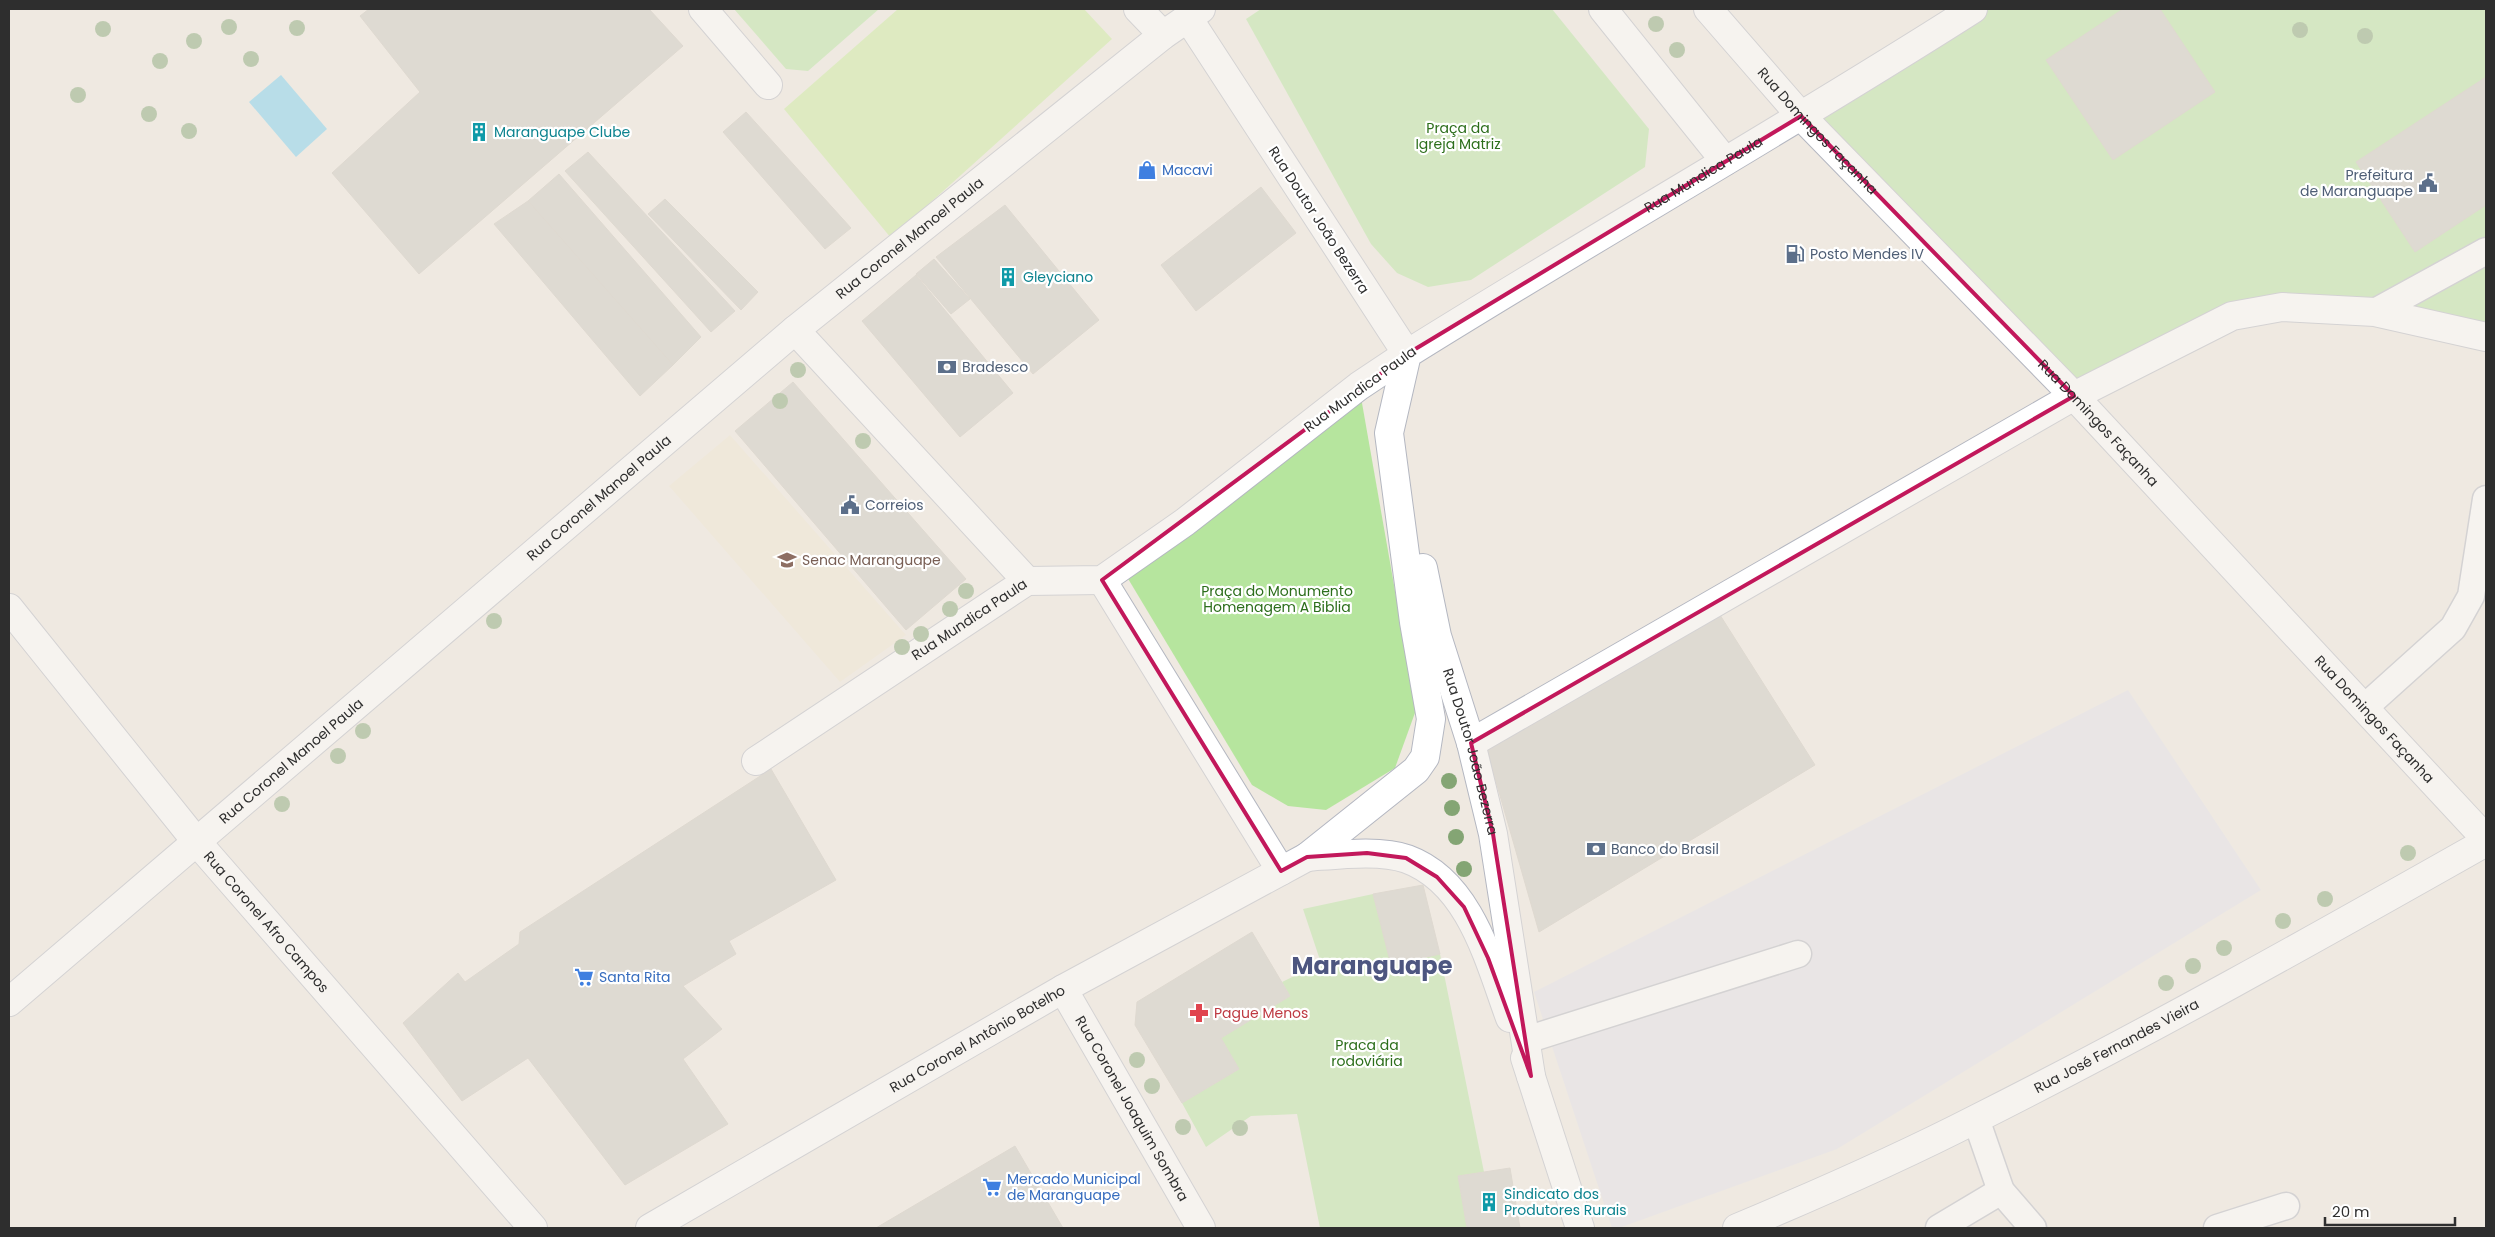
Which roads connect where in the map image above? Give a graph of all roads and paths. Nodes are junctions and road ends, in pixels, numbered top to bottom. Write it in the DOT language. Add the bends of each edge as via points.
graph roads {
  1 [pos="703,9"];
  2 [pos="1138,9"];
  3 [pos="1603,9"];
  4 [pos="1708,9"];
  5 [pos="1973,9"];
  6 [pos="1195,13"];
  7 [pos="1163,35"];
  8 [pos="768,85"];
  9 [pos="1800,116"];
  10 [pos="1724,161"];
  11 [pos="2486,251"];
  12 [pos="2375,312"];
  13 [pos="795,330"];
  14 [pos="2486,337"];
  15 [pos="1407,354"];
  16 [pos="2074,396"];
  17 [pos="1389,433"];
  18 [pos="2486,499"];
  19 [pos="1102,580"];
  20 [pos="1027,581"];
  21 [pos="2479,596"];
  22 [pos="9,608"];
  23 [pos="2364,708"];
  24 [pos="1471,743"];
  25 [pos="756,761"];
  26 [pos="1416,770"];
  27 [pos="196,841"];
  28 [pos="2486,841"];
  29 [pos="1307,857"];
  30 [pos="1281,871"];
  31 [pos="1464,907"];
  32 [pos="1798,954"];
  33 [pos="1063,989"];
  34 [pos="9,1002"];
  35 [pos="1526,1040"];
  36 [pos="1531,1076"];
  37 [pos="1976,1120"];
  38 [pos="2000,1191"];
  39 [pos="2286,1206"];
  40 [pos="533,1228"];
  41 [pos="650,1228"];
  42 [pos="1201,1228"];
  43 [pos="1580,1228"];
  44 [pos="1737,1228"];
  45 [pos="1938,1228"];
  46 [pos="2033,1228"];
  47 [pos="2217,1228"];
  1 -- 8 [label="street"];
  2 -- 7 [label="street"];
  3 -- 10 [label="street"];
  4 -- 9 [label="street, Rua Domingos Façanha"];
  5 -- 9 [label="street, Rua Mundica Paula"];
  6 -- 7 [label="street, Rua Coronel Manoel Paula"];
  6 -- 15 [label="street, Rua Doutor João Bezerra"];
  7 -- 13 [label="street, Rua Coronel Manoel Paula"];
  9 -- 10 [label="street, Rua Mundica Paula"];
  9 -- 16 [label="street, Rua Domingos Façanha"];
  10 -- 15 [label="street, Rua Mundica Paula"];
  11 -- 12 [label="lane"];
  12 -- 14 [label="street"];
  12 -- 16 [label="street" via="2282,306 2232,316"];
  13 -- 20 [label="street"];
  13 -- 27 [label="street, Rua Coronel Manoel Paula"];
  15 -- 17 [label="street, Rua Doutor João Bezerra"];
  15 -- 19 [label="street, Rua Mundica Paula" via="1359,386 1184,522"];
  16 -- 23 [label="street, Rua Domingos Façanha"];
  16 -- 24 [label="street"];
  17 -- 24 [label="street, Rua Doutor João Bezerra" via="1437,636"];
  17 -- 26 [label="street, Rua Doutor João Bezerra" via="1414,622 1431,720 1425,757"];
  18 -- 21 [label="lane"];
  19 -- 20 [label="street, Rua Mundica Paula"];
  19 -- 30 [label="street"];
  20 -- 25 [label="street, Rua Mundica Paula"];
  21 -- 23 [label="lane" via="2453,628"];
  22 -- 27 [label="street, Rua Coronel Afro Campos"];
  23 -- 28 [label="street, Rua Domingos Façanha"];
  24 -- 35 [label="street, Rua Doutor João Bezerra" via="1493,834"];
  26 -- 29 [label="street, Rua Coronel Antônio Botelho"];
  27 -- 34 [label="street, Rua Coronel Manoel Paula"];
  27 -- 40 [label="street, Rua Coronel Afro Campos"];
  28 -- 37 [label="street, Rua José Fernandes Vieira" via="2250,975"];
  29 -- 30 [label="street, Rua Coronel Antônio Botelho"];
  29 -- 31 [label="street, Rua Coronel Antônio Botelho" via="1367,853 1406,858 1437,876"];
  30 -- 33 [label="street, Rua Coronel Antônio Botelho"];
  31 -- 36 [label="street, Rua Doutor João Bezerra" via="1488,958"];
  32 -- 35 [label="lane"];
  33 -- 41 [label="street, Rua Coronel Antônio Botelho"];
  33 -- 42 [label="street, Rua Coronel Joaquim Sombra"];
  35 -- 36 [label="street, Rua Doutor João Bezerra"];
  36 -- 43 [label="street, Rua Doutor João Bezerra"];
  37 -- 38 [label="lane"];
  37 -- 44 [label="street, Rua José Fernandes Vieira" via="1854,1178"];
  38 -- 45 [label="lane"];
  38 -- 46 [label="lane"];
  39 -- 47 [label="lane"];
}
